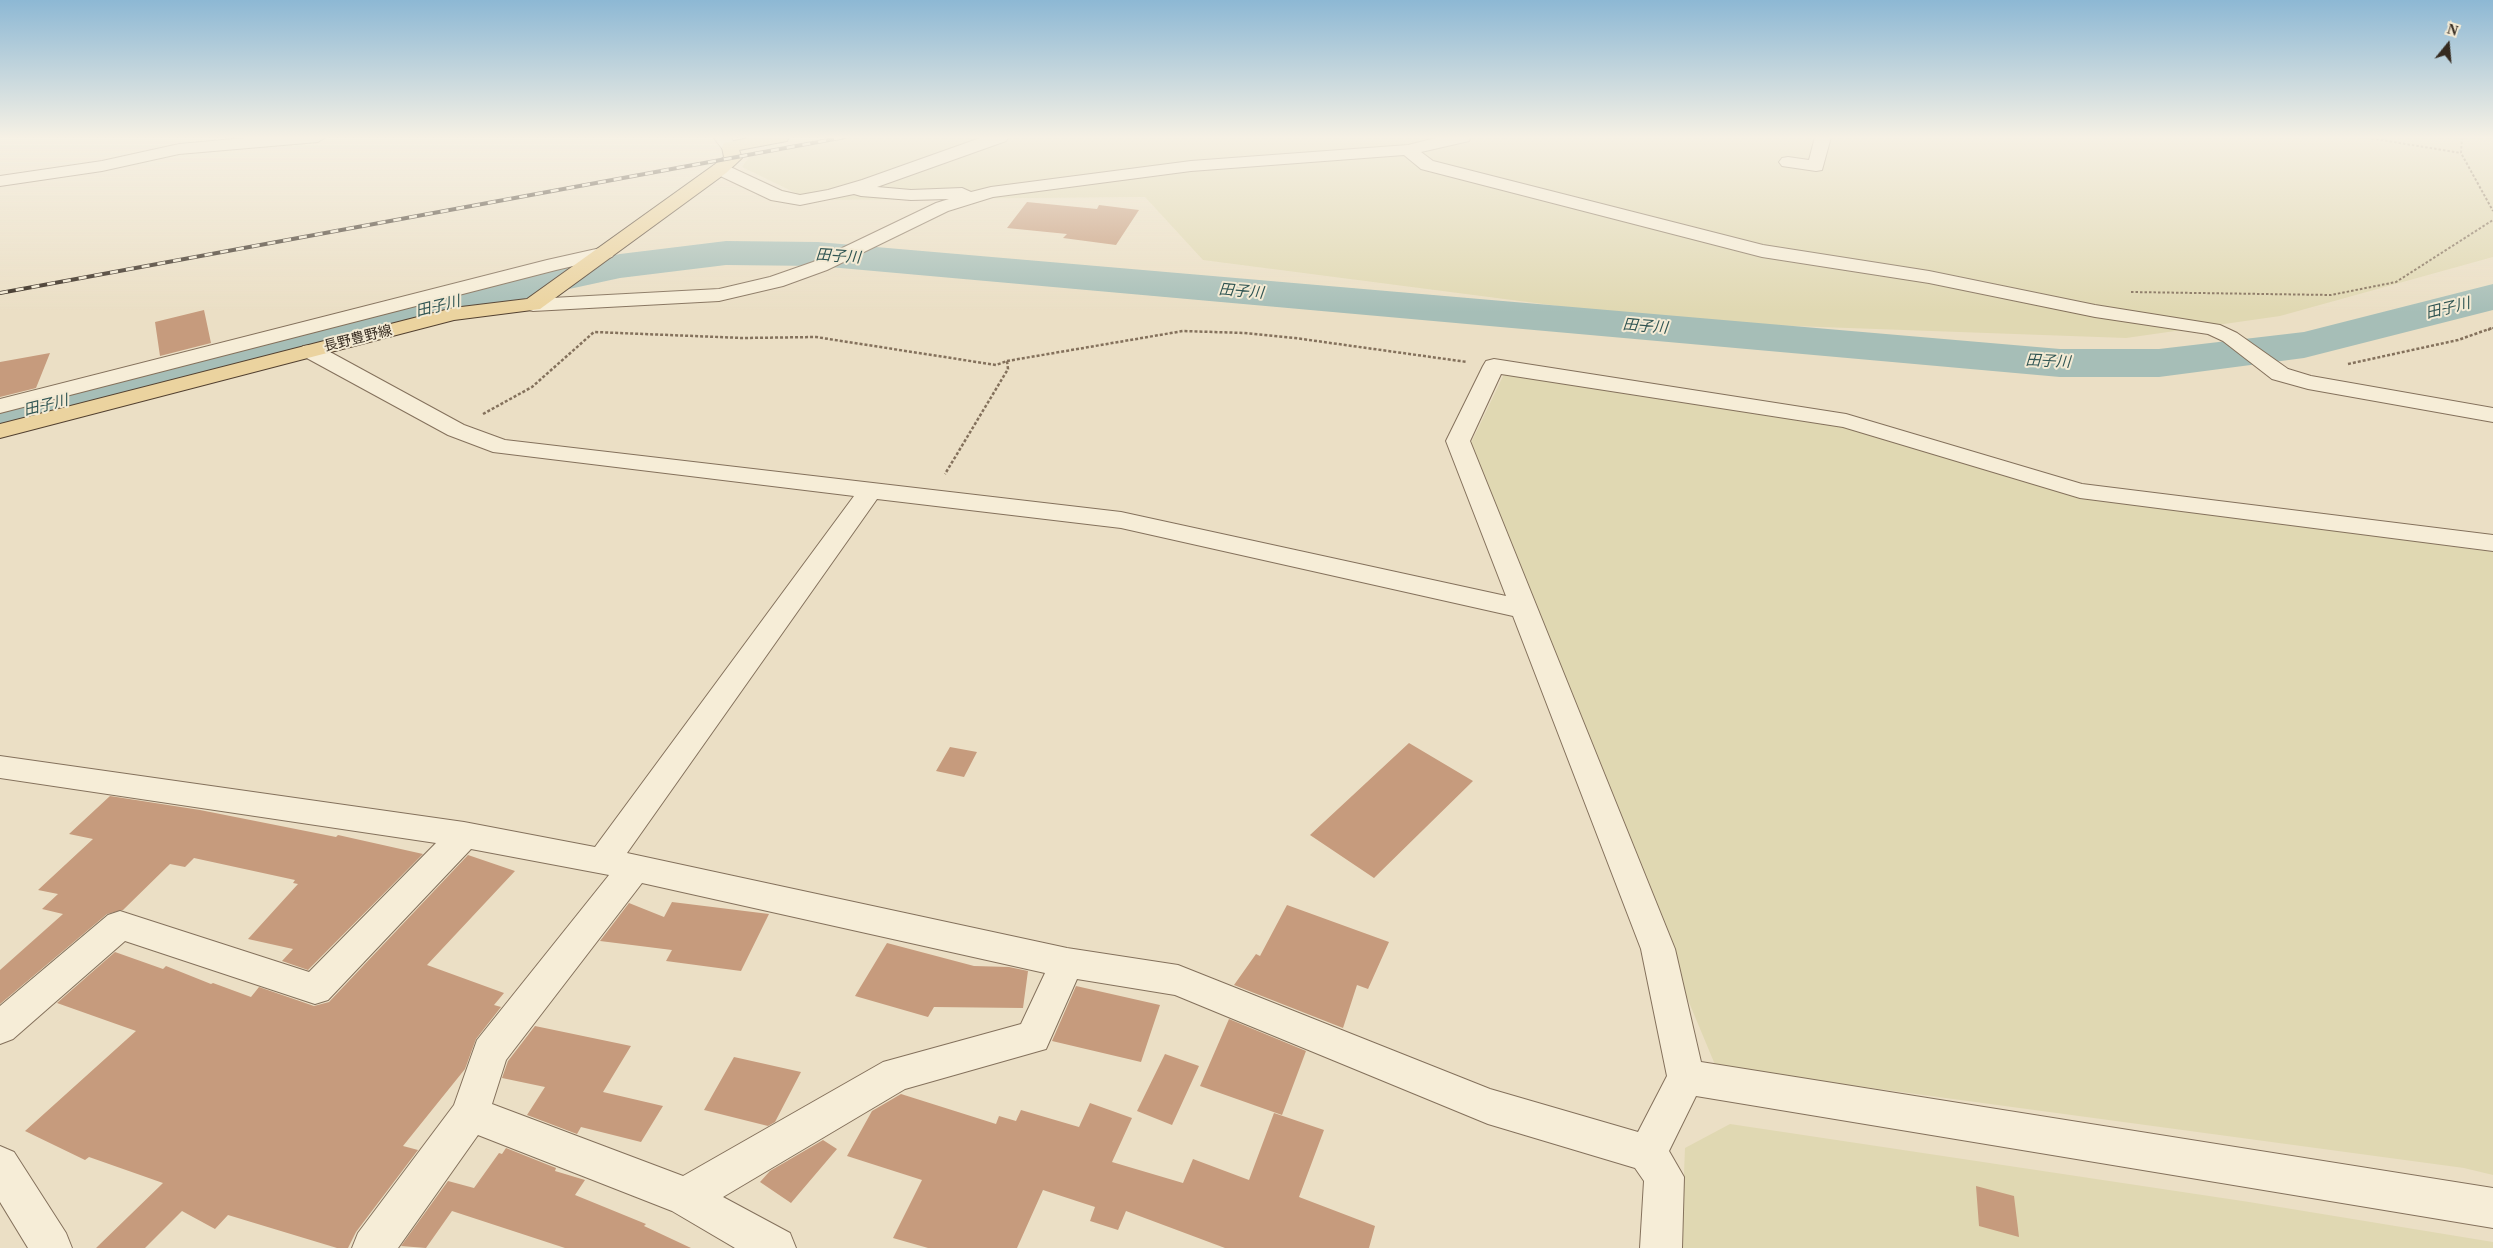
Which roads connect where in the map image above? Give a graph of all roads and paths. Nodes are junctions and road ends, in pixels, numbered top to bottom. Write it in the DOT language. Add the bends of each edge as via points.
graph roads {
  1 [pos="684,195"];
  2 [pos="775,195"];
  3 [pos="825,195"];
  4 [pos="981,195"];
  5 [pos="1542,195"];
  6 [pos="2484,195"];
  7 [pos="2493,211"];
  8 [pos="2493,220"];
  9 [pos="600,256"];
  10 [pos="533,304"];
  11 [pos="2094,311"];
  12 [pos="2493,328"];
  13 [pos="311,351"];
  14 [pos="1008,361"];
  15 [pos="1494,366"];
  16 [pos="2341,366"];
  17 [pos="0,406"];
  18 [pos="2493,415"];
  19 [pos="456,430"];
  20 [pos="0,431"];
  21 [pos="872,489"];
  22 [pos="931,497"];
  23 [pos="2493,543"];
  24 [pos="1523,609"];
  25 [pos="0,767"];
  26 [pos="464,835"];
  27 [pos="619,864"];
  28 [pos="1067,963"];
  29 [pos="0,1028"];
  30 [pos="1686,1077"];
  31 [pos="470,1114"];
  32 [pos="1648,1153"];
  33 [pos="0,1165"];
  34 [pos="685,1198"];
  35 [pos="2493,1208"];
  36 [pos="51,1248"];
  37 [pos="373,1248"];
  38 [pos="775,1248"];
  39 [pos="1661,1248"];
  1 -- 9 [label="main road, 長野豊野線"];
  2 -- 3 [label="street" via="800,200"];
  4 -- 10 [label="street" via="942,207 820,266 776,282 719,295"];
  5 -- 11 [label="street" via="1762,251 1929,277"];
  6 -- 7 [label="path"];
  8 -- 11 [label="path" via="2396,282 2331,295 2108,292 2098,296 2090,305"];
  9 -- 10 [label="main road, 長野豊野線"];
  9 -- 17 [label="street" via="545,266"];
  10 -- 13 [label="main road, 長野豊野線" via="453,314"];
  11 -- 18 [label="street" via="2213,329 2230,337 2280,374 2308,382"];
  12 -- 16 [label="path" via="2458,340"];
  13 -- 19 [label="street"];
  13 -- 20 [label="main road, 長野豊野線"];
  14 -- 15 [label="path" via="1183,331 1295,338"];
  14 -- 19 [label="path" via="996,365 816,337 743,338 594,332 532,387"];
  14 -- 22 [label="path" via="1008,369"];
  15 -- 23 [label="street" via="1846,421 2080,490"];
  15 -- 24 [label="street" via="1458,441"];
  19 -- 21 [label="street" via="501,447"];
  21 -- 22 [label="street"];
  21 -- 27 [label="street"];
  22 -- 24 [label="street" via="1121,520"];
  24 -- 30 [label="street" via="1658,949"];
  25 -- 26 [label="street"];
  26 -- 27 [label="street"];
  26 -- 29 [label="street" via="315,989 120,926"];
  27 -- 28 [label="street"];
  27 -- 31 [label="street" via="490,1052"];
  28 -- 32 [label="street" via="1178,980 1488,1106"];
  28 -- 34 [label="street" via="1034,1037 896,1074"];
  30 -- 32 [label="street"];
  30 -- 35 [label="street"];
  31 -- 34 [label="street"];
  31 -- 37 [label="street"];
  32 -- 39 [label="street" via="1664,1177"];
  33 -- 36 [label="street"];
  34 -- 38 [label="street"];
}
